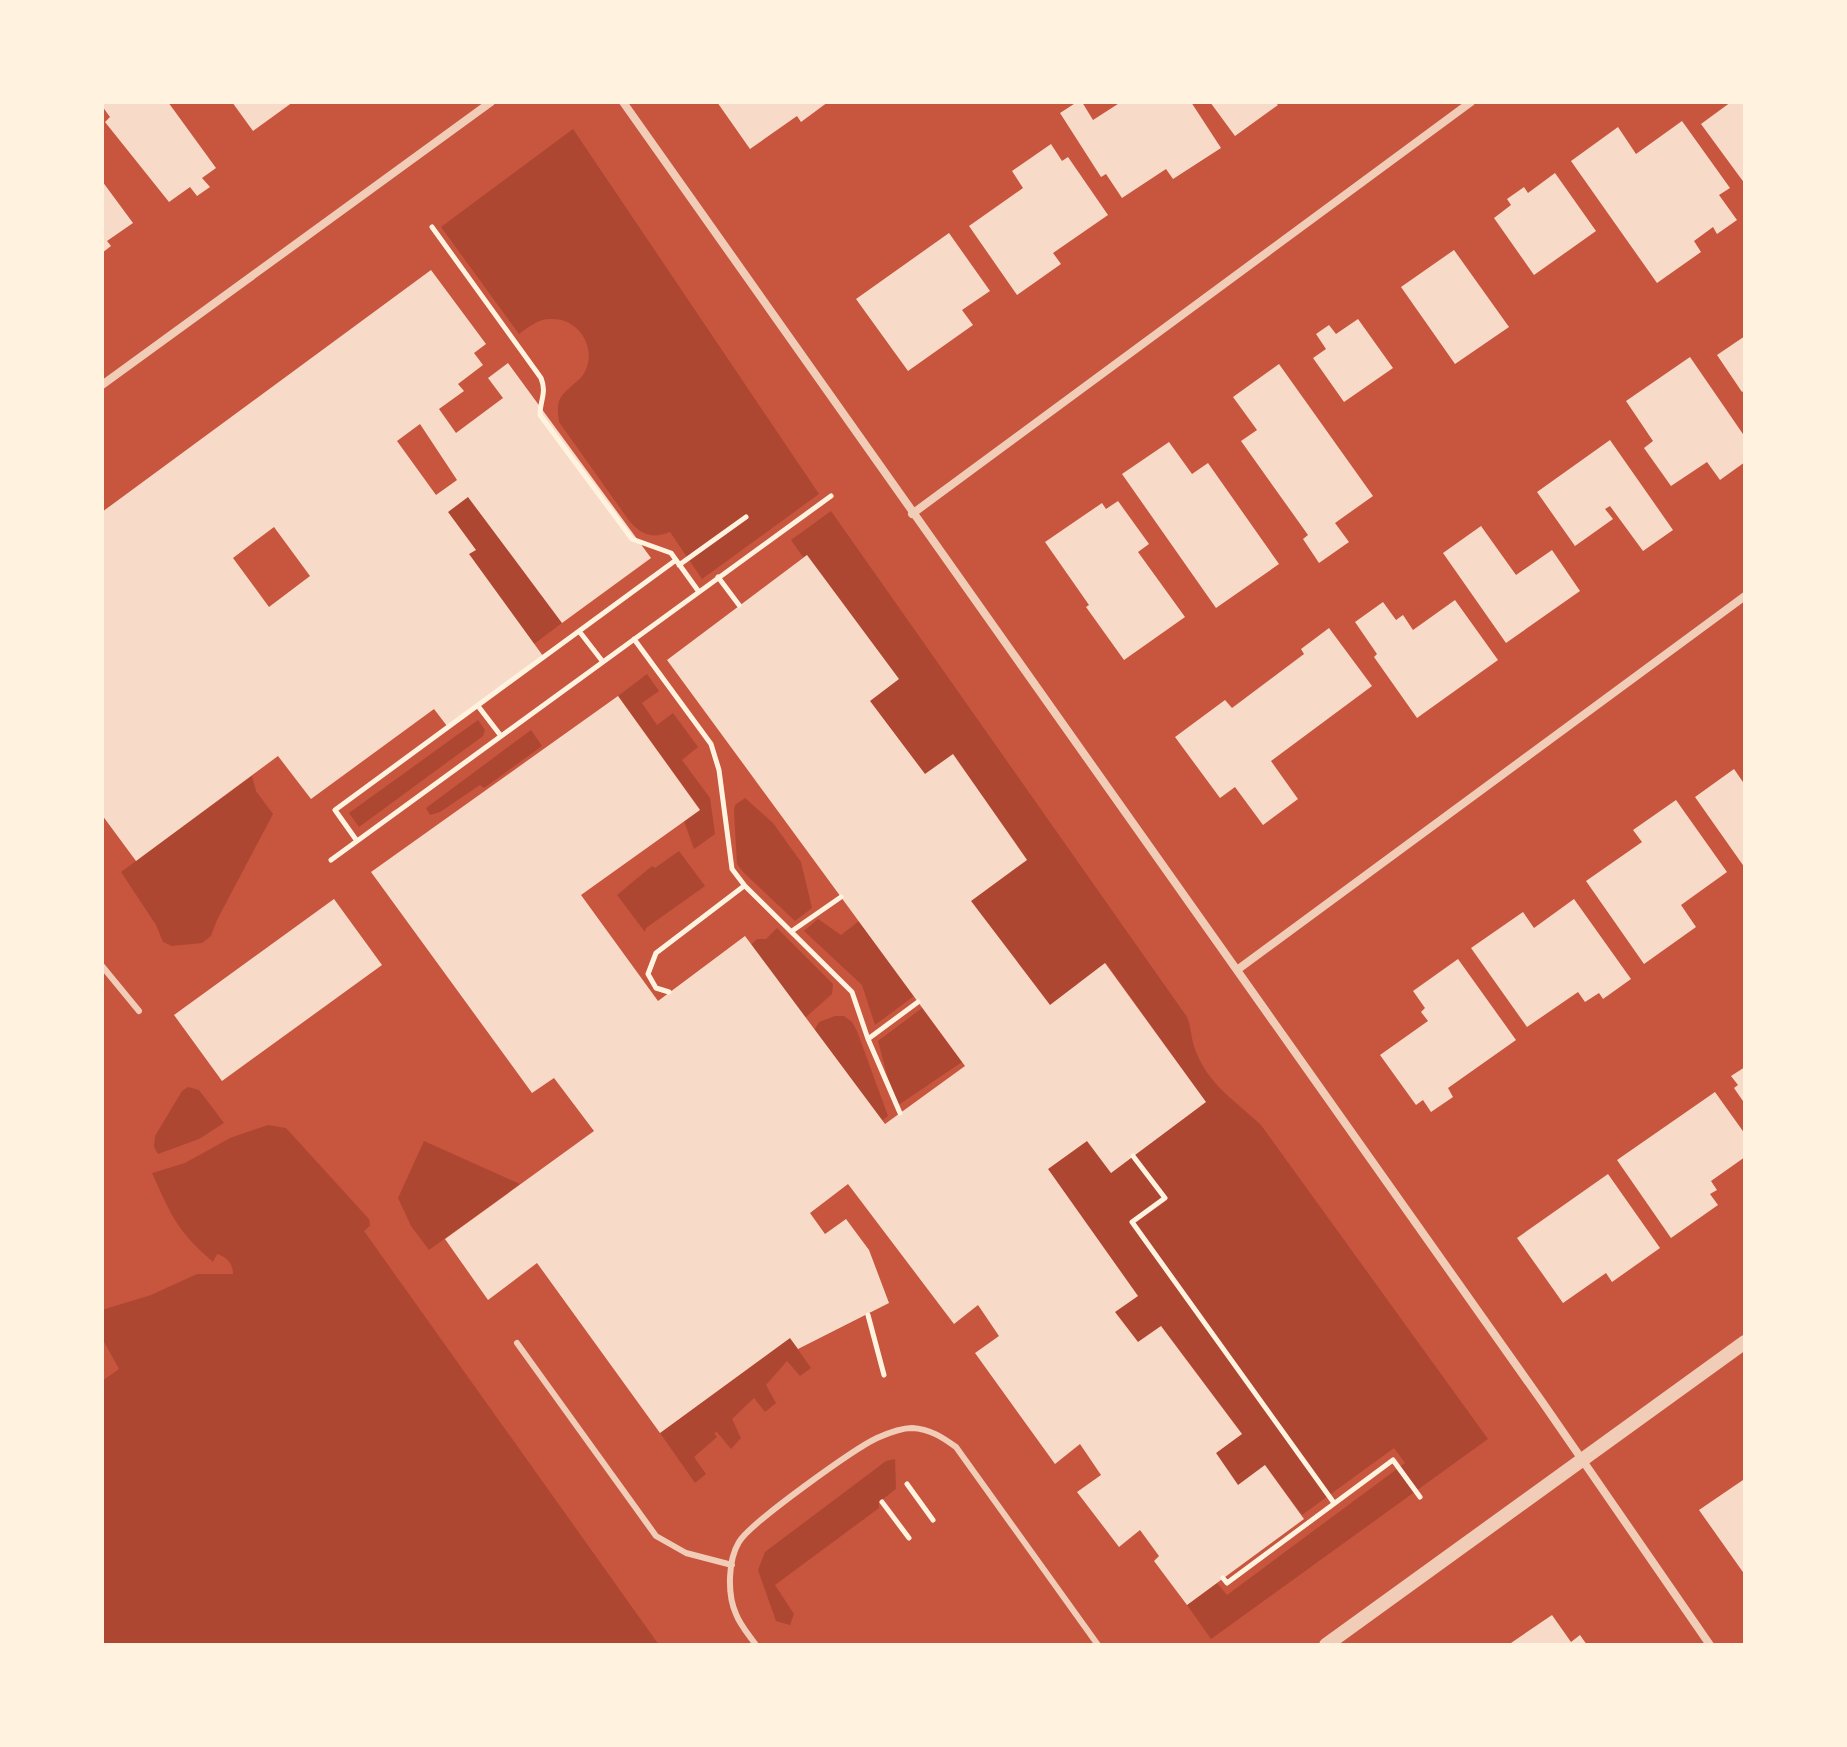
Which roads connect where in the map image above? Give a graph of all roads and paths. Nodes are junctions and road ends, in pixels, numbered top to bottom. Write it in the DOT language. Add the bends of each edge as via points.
graph roads {
  1 [pos="491,102"];
  2 [pos="623,102"];
  3 [pos="1471,102"];
  4 [pos="432,227"];
  5 [pos="102,385"];
  6 [pos="831,496"];
  7 [pos="912,514"];
  8 [pos="746,517"];
  9 [pos="677,562"];
  10 [pos="718,577"];
  11 [pos="699,592"];
  12 [pos="1745,596"];
  13 [pos="739,605"];
  14 [pos="579,631"];
  15 [pos="634,639"];
  16 [pos="603,662"];
  17 [pos="478,706"];
  18 [pos="501,736"];
  19 [pos="357,841"];
  20 [pos="331,860"];
  21 [pos="745,886"];
  22 [pos="841,897"];
  23 [pos="792,931"];
  24 [pos="102,966"];
  25 [pos="1237,970"];
  26 [pos="669,992"];
  27 [pos="918,1002"];
  28 [pos="139,1011"];
  29 [pos="868,1039"];
  30 [pos="900,1113"];
  31 [pos="1133,1156"];
  32 [pos="868,1315"];
  33 [pos="1745,1342"];
  34 [pos="517,1343"];
  35 [pos="884,1375"];
  36 [pos="1583,1460"];
  37 [pos="907,1484"];
  38 [pos="1420,1497"];
  39 [pos="882,1502"];
  40 [pos="1334,1503"];
  41 [pos="933,1520"];
  42 [pos="909,1538"];
  43 [pos="732,1565"];
  44 [pos="1223,1578"];
  45 [pos="756,1645"];
  46 [pos="1098,1645"];
  47 [pos="1326,1645"];
  48 [pos="1710,1645"];
  1 -- 5 [label="street"];
  2 -- 7 [label="street"];
  3 -- 7 [label="street"];
  4 -- 9 [label="path" via="541,378 545,388 540,415 632,539 664,550"];
  6 -- 10 [label="path"];
  7 -- 25 [label="street"];
  8 -- 9 [label="path"];
  9 -- 11 [label="path"];
  9 -- 14 [label="path"];
  10 -- 11 [label="path"];
  10 -- 13 [label="path"];
  11 -- 15 [label="path"];
  12 -- 25 [label="street"];
  14 -- 16 [label="path"];
  14 -- 17 [label="path"];
  15 -- 16 [label="path"];
  15 -- 21 [label="path" via="711,744 732,869"];
  16 -- 18 [label="path"];
  17 -- 18 [label="path"];
  17 -- 19 [label="path" via="335,810"];
  18 -- 19 [label="path"];
  19 -- 20 [label="path"];
  21 -- 23 [label="path"];
  21 -- 26 [label="path" via="656,953 648,974 656,988"];
  22 -- 23 [label="path"];
  23 -- 29 [label="path" via="852,992"];
  24 -- 28 [label="lane"];
  25 -- 36 [label="street"];
  27 -- 29 [label="path"];
  29 -- 30 [label="path"];
  31 -- 40 [label="path" via="1165,1198 1132,1222"];
  32 -- 35 [label="path"];
  33 -- 36 [label="street"];
  34 -- 43 [label="lane" via="656,1536 686,1553"];
  36 -- 47 [label="street"];
  36 -- 48 [label="street"];
  37 -- 41 [label="path"];
  38 -- 40 [label="path" via="1393,1460"];
  39 -- 42 [label="path"];
  40 -- 44 [label="path" via="1227,1583"];
  43 -- 45 [label="lane" via="735,1613"];
  43 -- 46 [label="lane" via="739,1541 760,1520 853,1453 878,1437 910,1428 934,1432 956,1447"];
}
